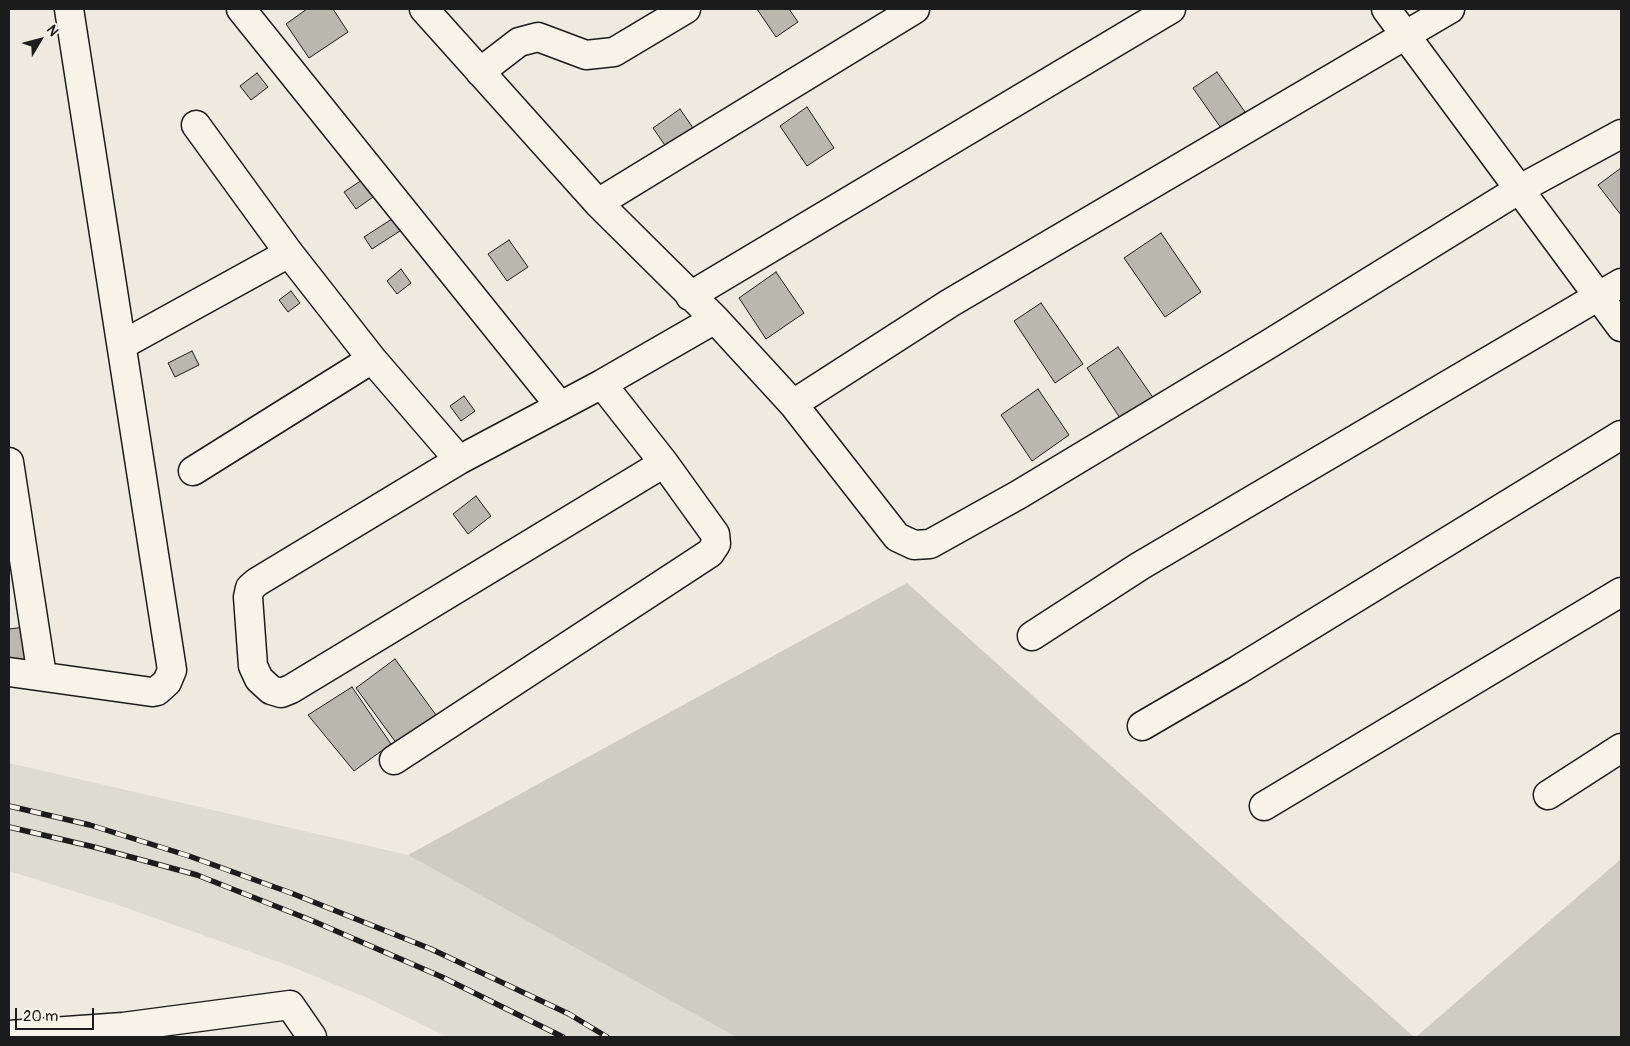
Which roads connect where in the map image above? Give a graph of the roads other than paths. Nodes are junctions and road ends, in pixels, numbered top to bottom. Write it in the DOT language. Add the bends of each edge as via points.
graph roads {
  1 [pos="69,9"];
  2 [pos="241,9"];
  3 [pos="424,9"];
  4 [pos="686,9"];
  5 [pos="915,9"];
  6 [pos="1171,9"];
  7 [pos="1386,9"];
  8 [pos="1450,9"];
  9 [pos="1405,35"];
  10 [pos="480,72"];
  11 [pos="196,125"];
  12 [pos="1621,134"];
  13 [pos="1518,190"];
  14 [pos="598,203"];
  15 [pos="289,253"];
  16 [pos="1610,290"];
  17 [pos="690,296"];
  18 [pos="715,319"];
  19 [pos="1621,327"];
  20 [pos="122,345"];
  21 [pos="372,359"];
  22 [pos="602,384"];
  23 [pos="793,404"];
  24 [pos="560,406"];
  25 [pos="1621,435"];
  26 [pos="459,460"];
  27 [pos="9,462"];
  28 [pos="664,463"];
  29 [pos="193,471"];
  30 [pos="1621,592"];
  31 [pos="1032,636"];
  32 [pos="9,672"];
  33 [pos="42,676"];
  34 [pos="1142,726"];
  35 [pos="1621,748"];
  36 [pos="394,760"];
  37 [pos="1548,795"];
  38 [pos="1264,806"];
  39 [pos="9,1035"];
  40 [pos="312,1037"];
  1 -- 20 [label="street"];
  2 -- 24 [label="street"];
  3 -- 10 [label="street"];
  4 -- 10 [label="street" via="614,52 586,55 538,38 519,42"];
  5 -- 14 [label="street"];
  6 -- 17 [label="street"];
  7 -- 9 [label="street"];
  8 -- 9 [label="street"];
  9 -- 13 [label="street"];
  9 -- 23 [label="street" via="950,303"];
  10 -- 14 [label="street"];
  11 -- 15 [label="street"];
  12 -- 13 [label="street"];
  13 -- 16 [label="street"];
  13 -- 23 [label="street" via="1269,344 1018,495 930,544 914,545 897,537"];
  14 -- 17 [label="street"];
  15 -- 20 [label="street"];
  15 -- 21 [label="street"];
  16 -- 19 [label="street"];
  16 -- 31 [label="street" via="1140,566"];
  17 -- 18 [label="street"];
  18 -- 22 [label="street"];
  18 -- 23 [label="street"];
  20 -- 33 [label="street" via="172,670 167,682 152,692"];
  21 -- 26 [label="street"];
  21 -- 29 [label="street"];
  22 -- 24 [label="street"];
  22 -- 28 [label="street"];
  24 -- 26 [label="street"];
  25 -- 34 [label="street"];
  26 -- 28 [label="street" via="250,588 253,666 259,679 271,690 291,689"];
  27 -- 33 [label="street"];
  28 -- 36 [label="street" via="715,534 716,544 710,553"];
  30 -- 38 [label="street"];
  32 -- 33 [label="street"];
  35 -- 37 [label="street"];
  39 -- 40 [label="street" via="123,1027 290,1005"];
}
